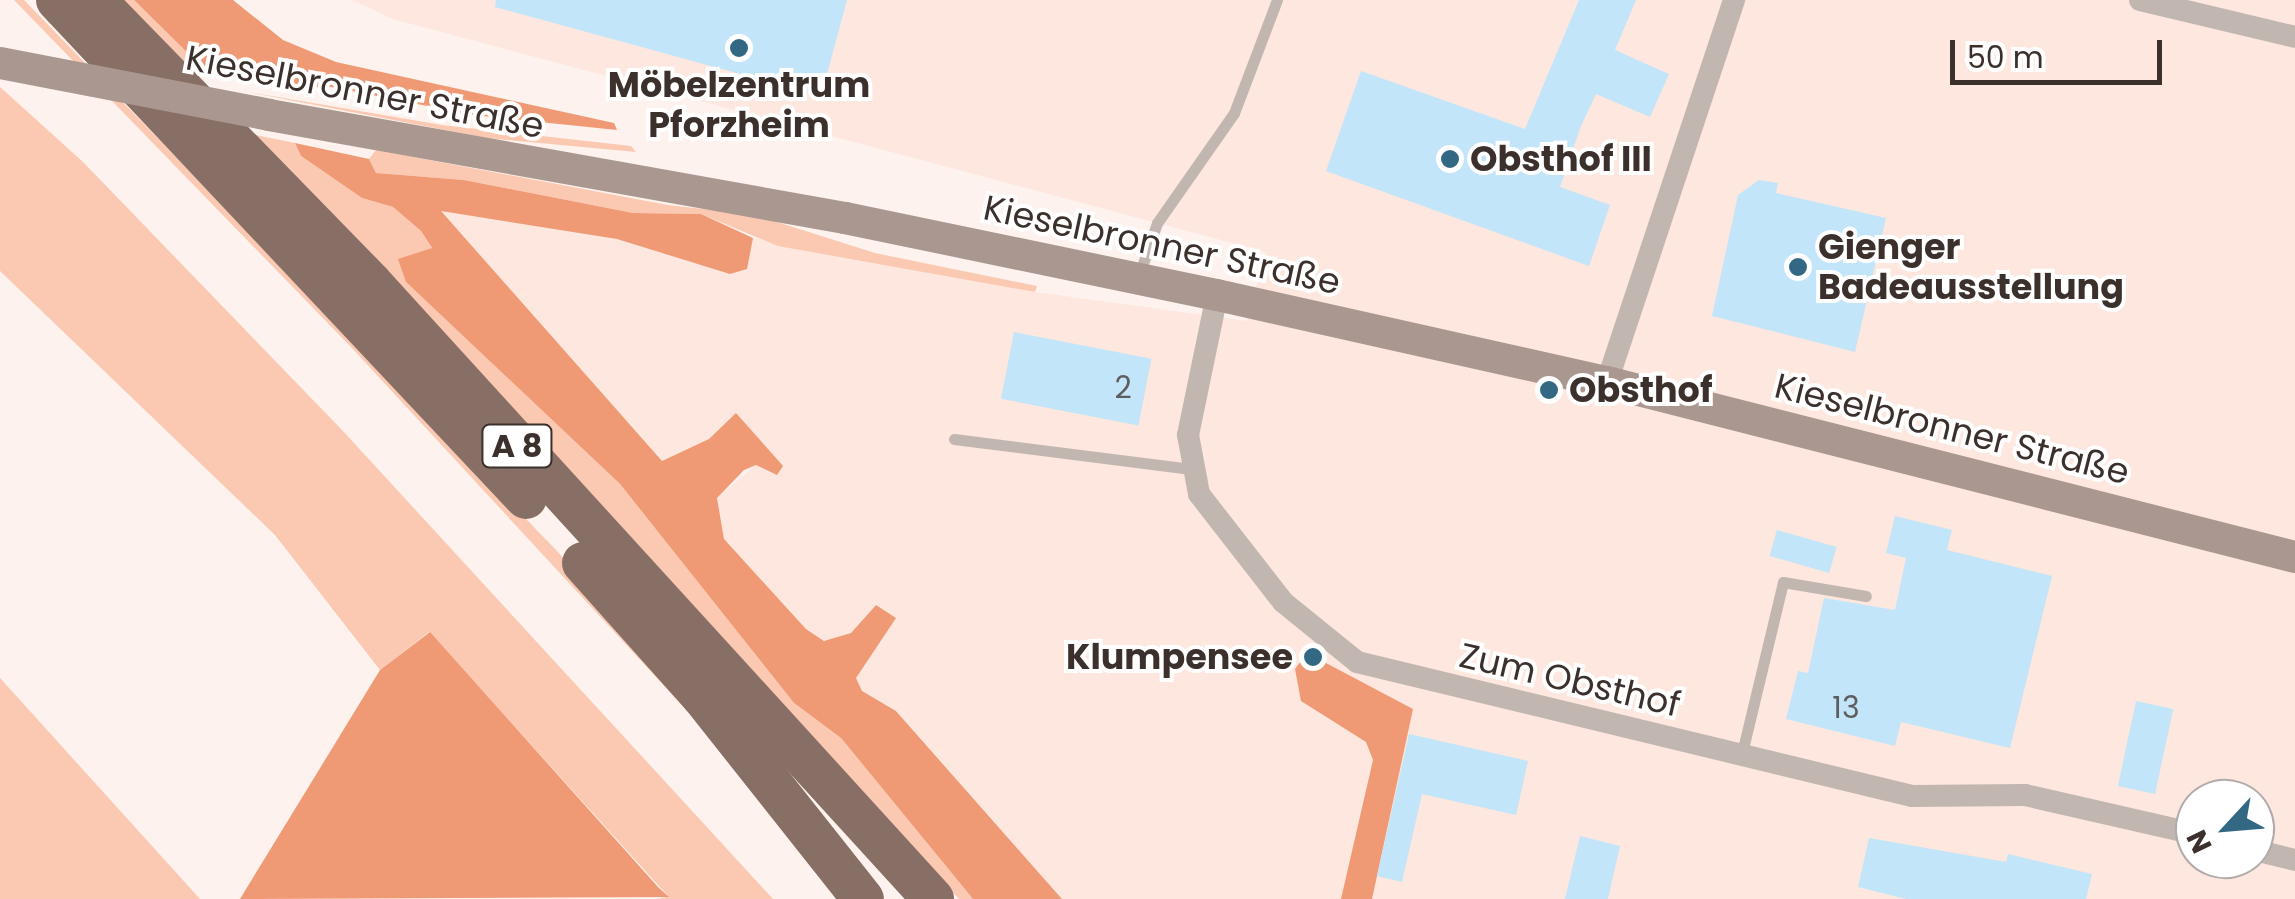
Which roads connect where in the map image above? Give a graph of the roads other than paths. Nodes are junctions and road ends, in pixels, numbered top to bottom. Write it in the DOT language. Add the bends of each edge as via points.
graph roads {
  1 [pos="57,0"];
  2 [pos="96,0"];
  3 [pos="1277,0"];
  4 [pos="1734,0"];
  5 [pos="2140,0"];
  6 [pos="2295,37"];
  7 [pos="0,64"];
  8 [pos="1138,280"];
  9 [pos="1217,296"];
  10 [pos="1607,382"];
  11 [pos="954,439"];
  12 [pos="1191,468"];
  13 [pos="2295,558"];
  14 [pos="1866,596"];
  15 [pos="1742,757"];
  16 [pos="2175,829"];
  17 [pos="863,899"];
  18 [pos="932,899"];
  1 -- 17 [label="highway, A 8" via="524,496 702,696"];
  2 -- 18 [label="highway, A 8" via="371,283"];
  3 -- 8 [label="lane" via="1234,114 1158,223"];
  4 -- 10 [label="street"];
  5 -- 6 [label="street"];
  7 -- 8 [label="street, Kieselbronner Straße, bridge" via="845,218"];
  8 -- 9 [label="street, Kieselbronner Straße"];
  9 -- 10 [label="street, Kieselbronner Straße"];
  9 -- 12 [label="street, Zum Obsthof" via="1192,394"];
  10 -- 13 [label="street, Kieselbronner Straße"];
  11 -- 12 [label="lane"];
  12 -- 15 [label="street, Zum Obsthof" via="1211,514 1283,602 1357,662"];
  14 -- 15 [label="lane" via="1783,582"];
  15 -- 16 [label="street, Zum Obsthof" via="1912,796 2060,800"];
}
